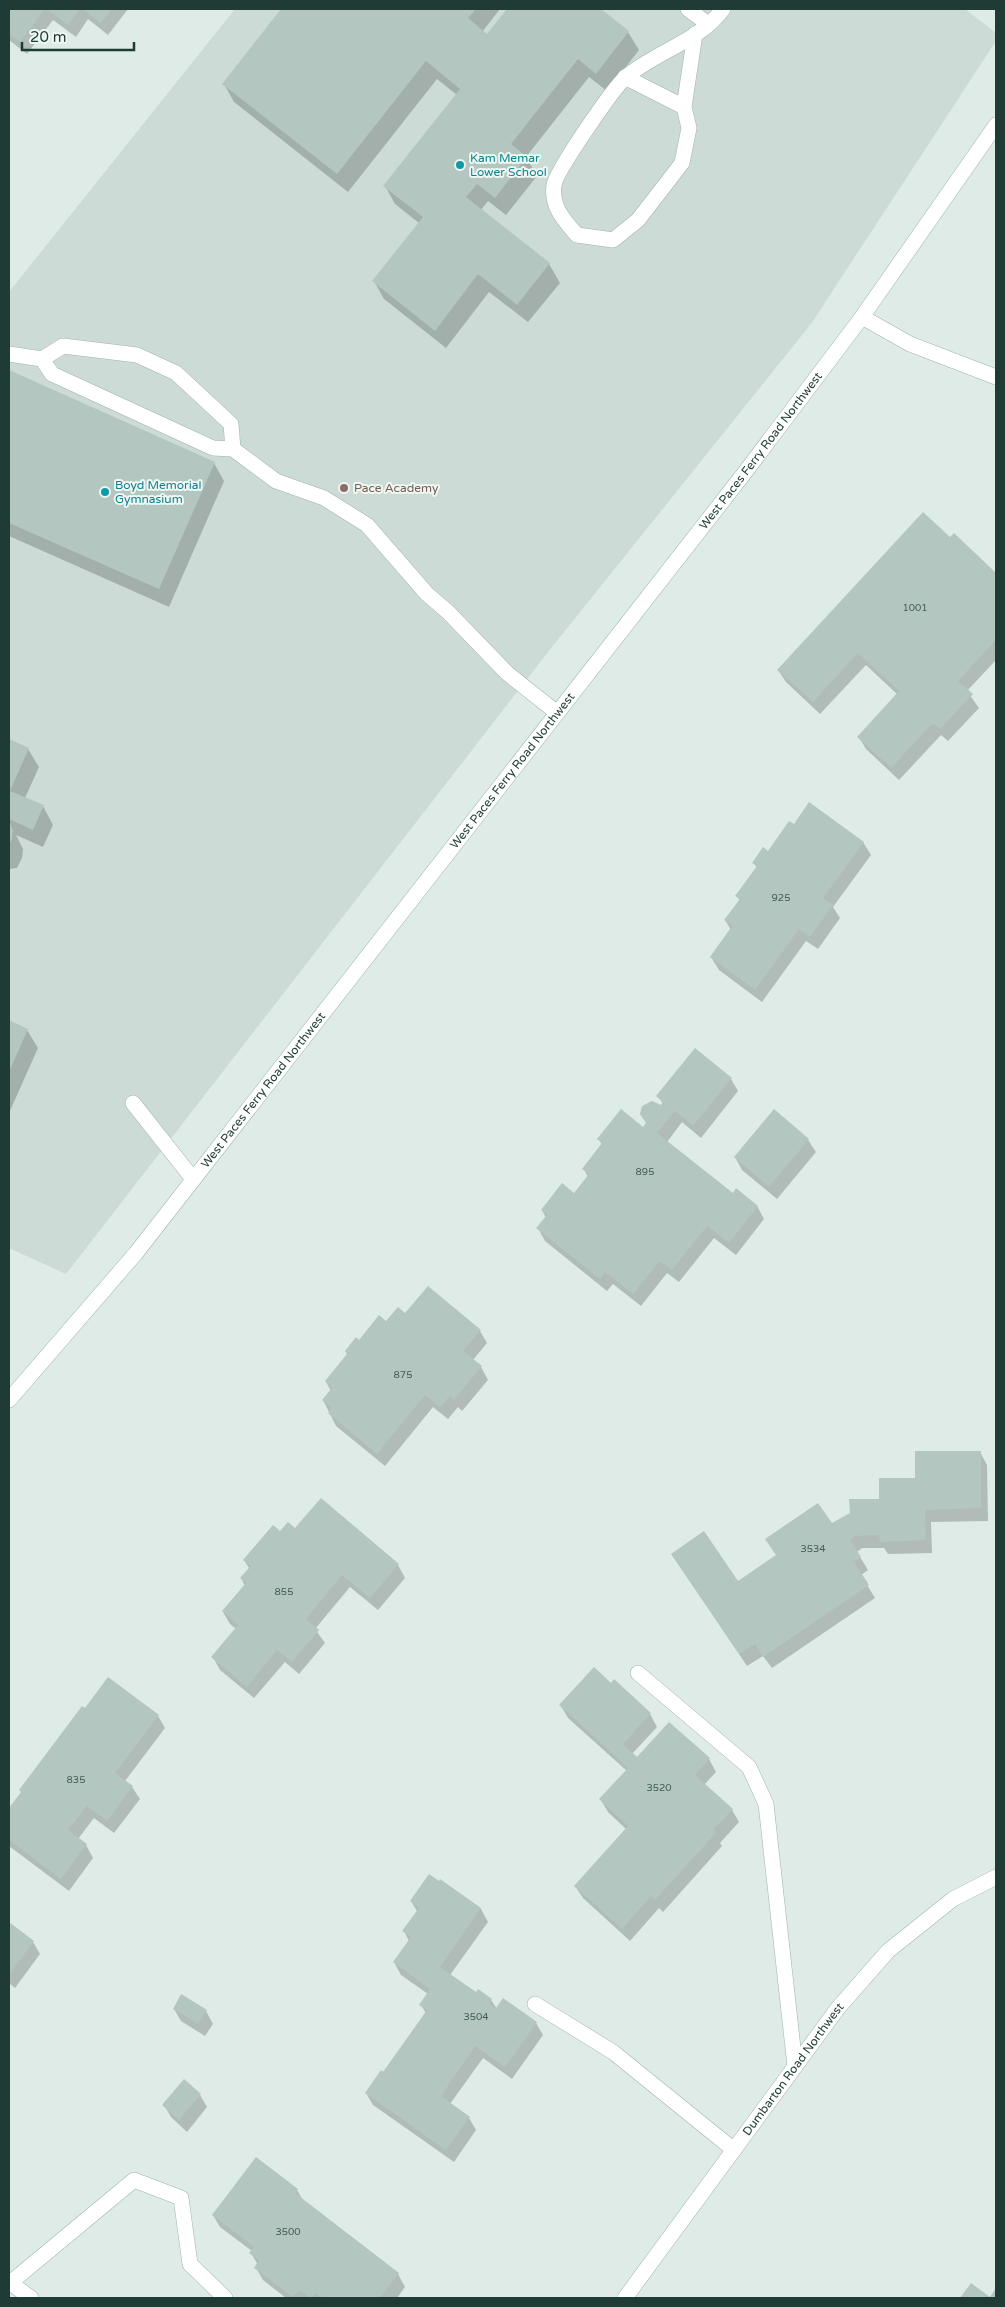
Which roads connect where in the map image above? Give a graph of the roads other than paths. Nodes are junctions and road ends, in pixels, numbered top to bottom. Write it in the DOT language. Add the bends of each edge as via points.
graph roads {
  1 [pos="688,9"];
  2 [pos="723,9"];
  3 [pos="708,24"];
  4 [pos="695,34"];
  5 [pos="625,77"];
  6 [pos="684,107"];
  7 [pos="996,125"];
  8 [pos="862,317"];
  9 [pos="9,354"];
  10 [pos="42,360"];
  11 [pos="996,377"];
  12 [pos="233,449"];
  13 [pos="556,712"];
  14 [pos="133,1103"];
  15 [pos="193,1180"];
  16 [pos="9,1400"];
  17 [pos="638,1672"];
  18 [pos="996,1877"];
  19 [pos="535,2004"];
  20 [pos="795,2066"];
  21 [pos="734,2150"];
  22 [pos="9,2282"];
  23 [pos="31,2298"];
  24 [pos="225,2298"];
  25 [pos="625,2298"];
  1 -- 3 [label="main road"];
  2 -- 3 [label="main road"];
  3 -- 4 [label="main road"];
  4 -- 5 [label="main road"];
  4 -- 6 [label="main road"];
  5 -- 6 [label="main road"];
  5 -- 6 [label="main road" via="565,159 554,184 557,212 577,235 614,240 638,220 682,163 689,128"];
  7 -- 8 [label="main road, West Paces Ferry Road Northwest"];
  8 -- 11 [label="main road" via="910,344"];
  8 -- 13 [label="main road, West Paces Ferry Road Northwest" via="746,471"];
  9 -- 10 [label="main road"];
  10 -- 12 [label="main road" via="52,374 213,448"];
  10 -- 12 [label="main road" via="63,346 137,356 176,373 231,424"];
  12 -- 13 [label="main road" via="276,481 324,498 367,525 427,594 508,673"];
  13 -- 15 [label="main road, West Paces Ferry Road Northwest"];
  14 -- 15 [label="main road"];
  15 -- 16 [label="main road, West Paces Ferry Road Northwest" via="136,1253"];
  17 -- 20 [label="main road" via="749,1767 766,1804"];
  18 -- 20 [label="main road, Dumbarton Road Northwest" via="953,1899 888,1951 838,2008"];
  19 -- 21 [label="main road" via="612,2052"];
  20 -- 21 [label="main road, Dumbarton Road Northwest"];
  21 -- 25 [label="main road, Dumbarton Road Northwest"];
  22 -- 23 [label="main road"];
  22 -- 24 [label="main road" via="134,2180 180,2198 190,2264"];
}
